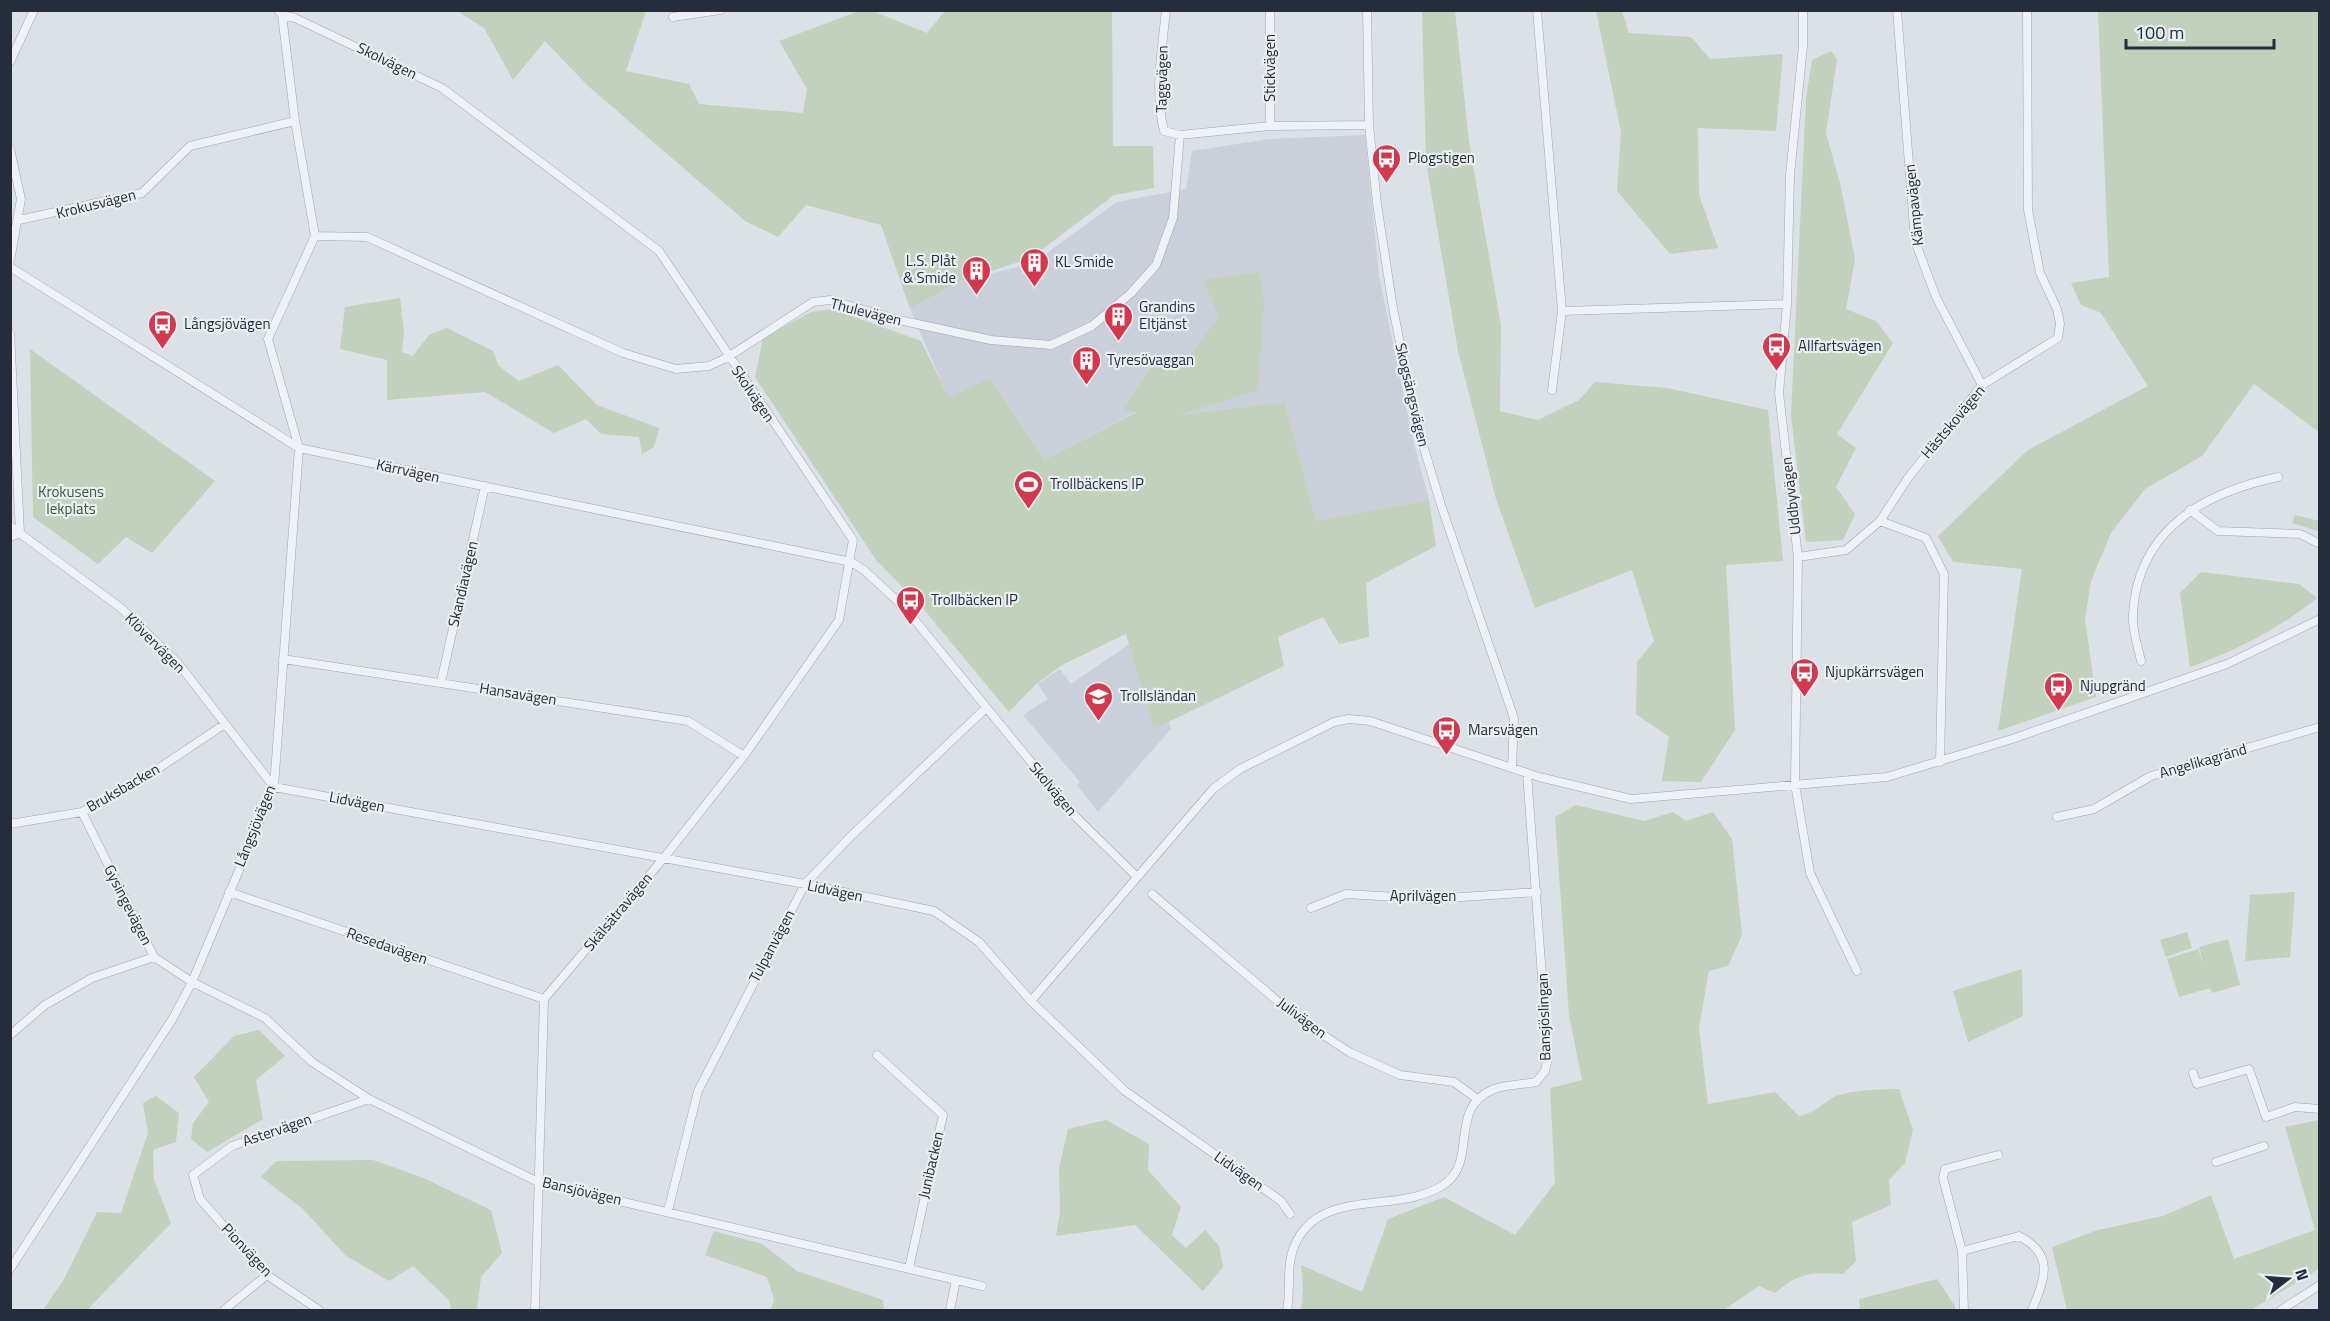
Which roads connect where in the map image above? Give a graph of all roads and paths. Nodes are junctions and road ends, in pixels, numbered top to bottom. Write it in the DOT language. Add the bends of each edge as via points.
graph roads {
  1 [pos="33,10"];
  2 [pos="720,10"];
  3 [pos="1166,10"];
  4 [pos="1270,10"];
  5 [pos="1367,10"];
  6 [pos="1538,10"];
  7 [pos="1803,10"];
  8 [pos="1897,10"];
  9 [pos="2027,10"];
  10 [pos="280,13"];
  11 [pos="673,17"];
  12 [pos="10,62"];
  13 [pos="295,121"];
  14 [pos="1369,125"];
  15 [pos="1270,126"];
  16 [pos="1180,135"];
  17 [pos="10,149"];
  18 [pos="19,220"];
  19 [pos="315,236"];
  20 [pos="10,261"];
  21 [pos="10,267"];
  22 [pos="1787,304"];
  23 [pos="1562,311"];
  24 [pos="10,333"];
  25 [pos="728,357"];
  26 [pos="1983,385"];
  27 [pos="1552,390"];
  28 [pos="299,448"];
  29 [pos="2277,477"];
  30 [pos="485,486"];
  31 [pos="2190,510"];
  32 [pos="1880,521"];
  33 [pos="10,526"];
  34 [pos="21,533"];
  35 [pos="10,537"];
  36 [pos="2319,544"];
  37 [pos="1798,557"];
  38 [pos="851,562"];
  39 [pos="2319,619"];
  40 [pos="283,659"];
  41 [pos="2141,661"];
  42 [pos="441,682"];
  43 [pos="986,708"];
  44 [pos="225,724"];
  45 [pos="2319,727"];
  46 [pos="744,756"];
  47 [pos="1940,762"];
  48 [pos="1512,768"];
  49 [pos="1527,773"];
  50 [pos="1795,784"];
  51 [pos="274,787"];
  52 [pos="82,812"];
  53 [pos="2057,817"];
  54 [pos="10,824"];
  55 [pos="663,859"];
  56 [pos="1136,876"];
  57 [pos="805,884"];
  58 [pos="229,892"];
  59 [pos="1537,892"];
  60 [pos="1152,894"];
  61 [pos="1311,908"];
  62 [pos="154,957"];
  63 [pos="1857,971"];
  64 [pos="192,982"];
  65 [pos="544,999"];
  66 [pos="1031,1001"];
  67 [pos="10,1035"];
  68 [pos="877,1055"];
  69 [pos="2193,1073"];
  70 [pos="1476,1098"];
  71 [pos="369,1099"];
  72 [pos="2319,1109"];
  73 [pos="2264,1146"];
  74 [pos="1998,1155"];
  75 [pos="2216,1162"];
  76 [pos="192,1175"];
  77 [pos="538,1182"];
  78 [pos="668,1211"];
  79 [pos="1290,1214"];
  80 [pos="1962,1251"];
  81 [pos="909,1268"];
  82 [pos="10,1269"];
  83 [pos="267,1275"];
  84 [pos="957,1280"];
  85 [pos="2319,1285"];
  86 [pos="982,1286"];
  87 [pos="224,1311"];
  88 [pos="319,1311"];
  89 [pos="535,1311"];
  90 [pos="950,1311"];
  91 [pos="1287,1311"];
  92 [pos="1964,1311"];
  93 [pos="2032,1311"];
  94 [pos="2281,1311"];
  1 -- 12 [label="street"];
  2 -- 11 [label="street"];
  3 -- 16 [label="street, Taggvägen" via="1160,66 1162,122 1164,131"];
  4 -- 15 [label="street, Stickvägen"];
  5 -- 14 [label="street, Skogsängsvägen"];
  6 -- 23 [label="street"];
  7 -- 22 [label="street, Uddbyvägen" via="1790,175"];
  8 -- 26 [label="street, Kämpavägen" via="1915,241 1936,297"];
  9 -- 26 [label="street, Hästskovägen" via="2028,210 2040,273 2060,324 2058,338"];
  10 -- 13 [label="street"];
  10 -- 25 [label="street, Skolvägen" via="442,88 659,250"];
  13 -- 18 [label="street, Krokusvägen" via="190,146 142,193"];
  13 -- 19 [label="street"];
  14 -- 15 [label="street"];
  14 -- 48 [label="street, Skogsängsvägen" via="1393,308 1415,418 1514,718"];
  15 -- 16 [label="street"];
  16 -- 25 [label="street, Thulevägen" via="1173,218 1156,265 1115,308 1071,337 1051,345 1008,343 899,320 830,300 813,302"];
  17 -- 18 [label="street" via="21,199"];
  18 -- 20 [label="street"];
  19 -- 25 [label="street, Thulevägen" via="367,237 634,357 676,369 709,366"];
  19 -- 28 [label="street, Långsjövägen" via="268,339"];
  21 -- 28 [label="street, Kärrvägen"];
  22 -- 23 [label="street"];
  22 -- 37 [label="street, Uddbyvägen" via="1779,393"];
  23 -- 27 [label="street"];
  24 -- 34 [label="street"];
  25 -- 38 [label="street, Skolvägen" via="853,540"];
  26 -- 32 [label="street, Hästskovägen" via="1915,469"];
  28 -- 30 [label="street, Kärrvägen"];
  28 -- 40 [label="street, Långsjövägen"];
  29 -- 31 [label="street" via="2251,483"];
  30 -- 38 [label="street, Kärrvägen"];
  30 -- 42 [label="street, Skandiavägen"];
  31 -- 36 [label="street" via="2218,531 2300,534"];
  31 -- 41 [label="street" via="2160,536 2139,580 2133,618"];
  32 -- 37 [label="street, Hästskovägen" via="1846,550"];
  32 -- 47 [label="street" via="1926,538 1944,574"];
  33 -- 34 [label="street, Klövervägen"];
  34 -- 35 [label="street"];
  34 -- 44 [label="street, Klövervägen" via="121,608 178,663"];
  37 -- 50 [label="street, Uddbyvägen"];
  38 -- 43 [label="street, Skolvägen" via="905,608"];
  38 -- 46 [label="street, Skälsätravägen" via="839,620"];
  39 -- 47 [label="street" via="2227,664"];
  40 -- 42 [label="street, Hansavägen"];
  40 -- 51 [label="street, Långsjövägen"];
  42 -- 46 [label="street, Hansavägen" via="688,721"];
  43 -- 56 [label="street, Skolvägen" via="1076,817"];
  43 -- 57 [label="street, Tulpanvägen" via="850,836"];
  44 -- 51 [label="street, Klövervägen"];
  44 -- 52 [label="street, Bruksbacken" via="144,778"];
  45 -- 53 [label="street, Angelikagränd" via="2151,776 2094,809"];
  46 -- 55 [label="street, Skälsätravägen"];
  47 -- 50 [label="street" via="1887,777"];
  48 -- 49 [label="street"];
  48 -- 56 [label="street" via="1370,722 1334,722 1240,769 1213,789"];
  49 -- 50 [label="street" via="1631,799"];
  49 -- 59 [label="street, Bansjöslingan"];
  50 -- 63 [label="street, Uddbyvägen" via="1810,873"];
  51 -- 55 [label="street, Lidvägen"];
  51 -- 58 [label="street, Långsjövägen"];
  52 -- 54 [label="street, Bruksbacken"];
  52 -- 62 [label="street, Gysingevägen"];
  55 -- 57 [label="street, Lidvägen"];
  55 -- 65 [label="street, Skälsätravägen"];
  56 -- 66 [label="street"];
  57 -- 66 [label="street, Lidvägen" via="934,911 979,942"];
  57 -- 78 [label="street, Tulpanvägen" via="698,1091"];
  58 -- 64 [label="street, Långsjövägen"];
  58 -- 65 [label="street, Resedavägen"];
  59 -- 61 [label="street, Aprilvägen" via="1431,899 1346,894"];
  59 -- 70 [label="street, Bansjöslingan" via="1548,1058 1545,1071 1536,1082 1494,1089"];
  60 -- 70 [label="street, Julivägen" via="1295,1016 1349,1052 1400,1076 1454,1082"];
  62 -- 64 [label="street, Gysingevägen"];
  62 -- 67 [label="street" via="92,978 45,1005"];
  64 -- 71 [label="street, Bansjövägen" via="265,1018 312,1062"];
  64 -- 82 [label="street, Långsjövägen" via="173,1018"];
  65 -- 77 [label="street"];
  66 -- 79 [label="street, Lidvägen" via="1125,1091 1281,1201"];
  68 -- 81 [label="street, Junibacken" via="943,1115"];
  69 -- 72 [label="street" via="2197,1084 2249,1069 2266,1117 2295,1107"];
  70 -- 91 [label="street" via="1468,1116 1461,1159 1449,1182 1430,1193 1355,1204 1308,1223 1293,1248"];
  71 -- 76 [label="street, Astervägen" via="232,1146"];
  71 -- 77 [label="street, Bansjövägen"];
  73 -- 75 [label="street"];
  74 -- 80 [label="street" via="1945,1169 1943,1178"];
  76 -- 83 [label="street, Pionvägen" via="200,1199"];
  77 -- 78 [label="street, Bansjövägen"];
  77 -- 89 [label="street"];
  78 -- 81 [label="street, Bansjövägen"];
  80 -- 92 [label="street"];
  80 -- 93 [label="street" via="2019,1236 2026,1239 2040,1255 2045,1269"];
  81 -- 84 [label="street, Bansjövägen"];
  83 -- 87 [label="street"];
  83 -- 88 [label="street, Pionvägen"];
  84 -- 86 [label="street, Bansjövägen"];
  84 -- 90 [label="street"];
  85 -- 94 [label="street"];
}
